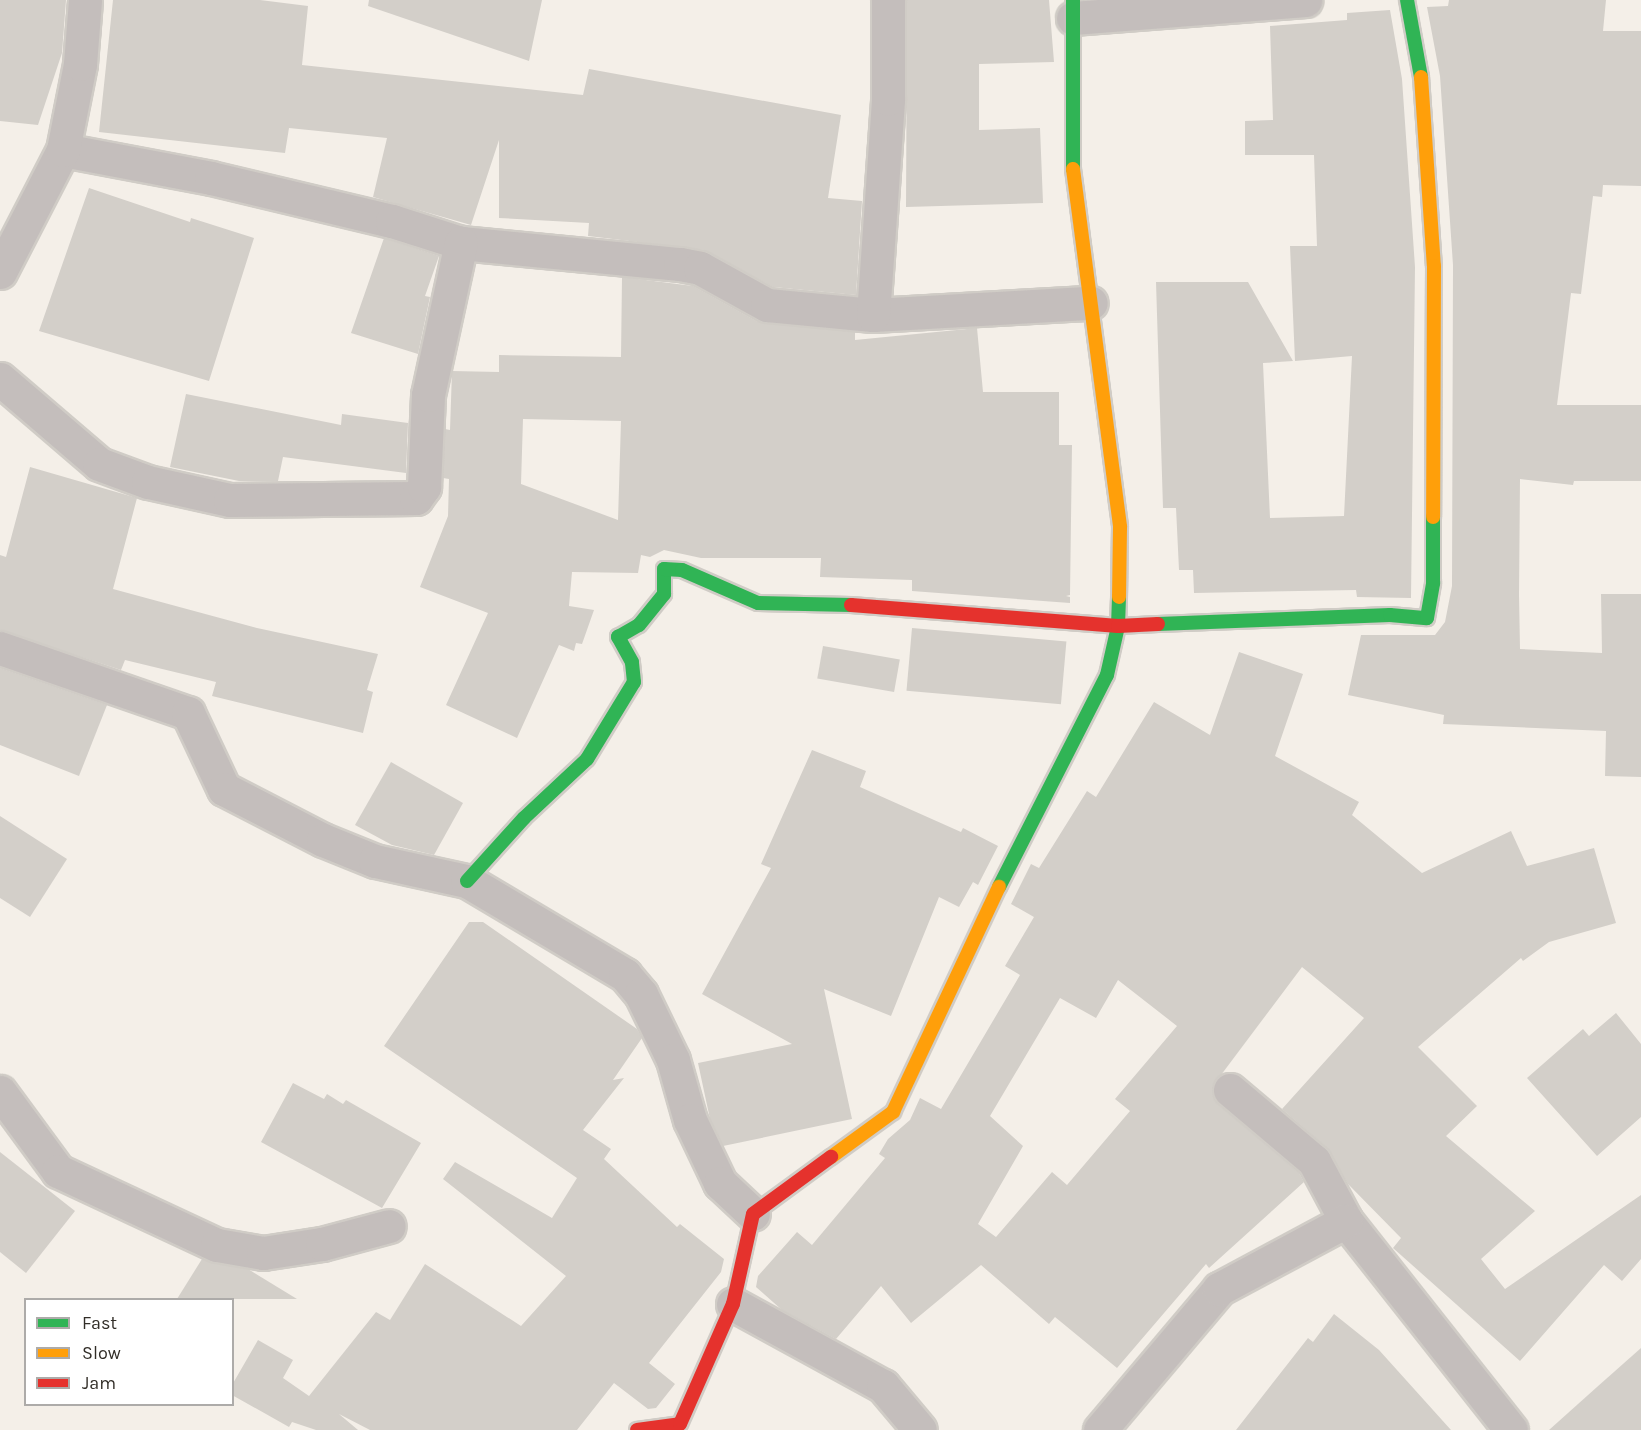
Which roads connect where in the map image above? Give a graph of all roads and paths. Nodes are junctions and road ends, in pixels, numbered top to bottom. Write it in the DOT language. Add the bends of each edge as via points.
graph roads {
  1 [pos="85,0"];
  2 [pos="888,0"];
  3 [pos="1305,0"];
  4 [pos="1407,0"];
  5 [pos="1073,9"];
  6 [pos="63,150"];
  7 [pos="461,243"];
  8 [pos="0,272"];
  9 [pos="1091,303"];
  10 [pos="873,315"];
  11 [pos="0,379"];
  12 [pos="1118,626"];
  13 [pos="0,648"];
  14 [pos="467,881"];
  15 [pos="1230,1090"];
  16 [pos="0,1092"];
  17 [pos="753,1214"];
  18 [pos="1346,1221"];
  19 [pos="389,1226"];
  20 [pos="733,1304"];
  21 [pos="685,1427"];
  22 [pos="637,1430"];
  23 [pos="920,1430"];
  24 [pos="1100,1430"];
  25 [pos="1511,1430"];
  1 -- 6 [label="street" via="80,64"];
  2 -- 10 [label="street" via="888,99"];
  3 -- 5 [label="street"];
  4 -- 12 [label="street" via="1421,77 1434,266 1433,583 1427,618 1390,615"];
  5 -- 9 [label="street" via="1072,162"];
  6 -- 7 [label="street" via="223,181 392,221"];
  6 -- 8 [label="street"];
  7 -- 10 [label="street" via="680,264 700,268 767,305"];
  7 -- 11 [label="street" via="428,395 424,487 416,498 230,500 148,482 99,464"];
  9 -- 10 [label="street"];
  9 -- 12 [label="street" via="1120,527"];
  12 -- 14 [label="street" via="832,603 758,603 682,570 664,569 664,594 639,626 618,637 632,662 634,682 587,759 524,818"];
  12 -- 17 [label="street" via="1107,675 976,931 893,1112"];
  13 -- 14 [label="street" via="188,713 224,789 323,840 375,861"];
  14 -- 17 [label="street" via="625,975 641,994 673,1060 690,1120 720,1183"];
  15 -- 18 [label="street" via="1314,1161"];
  16 -- 19 [label="street" via="58,1171 217,1245 263,1253 322,1244"];
  17 -- 20 [label="street"];
  18 -- 24 [label="street" via="1220,1289"];
  18 -- 25 [label="street"];
  20 -- 21 [label="street"];
  20 -- 23 [label="street" via="884,1386"];
  21 -- 22 [label="street"];
}
